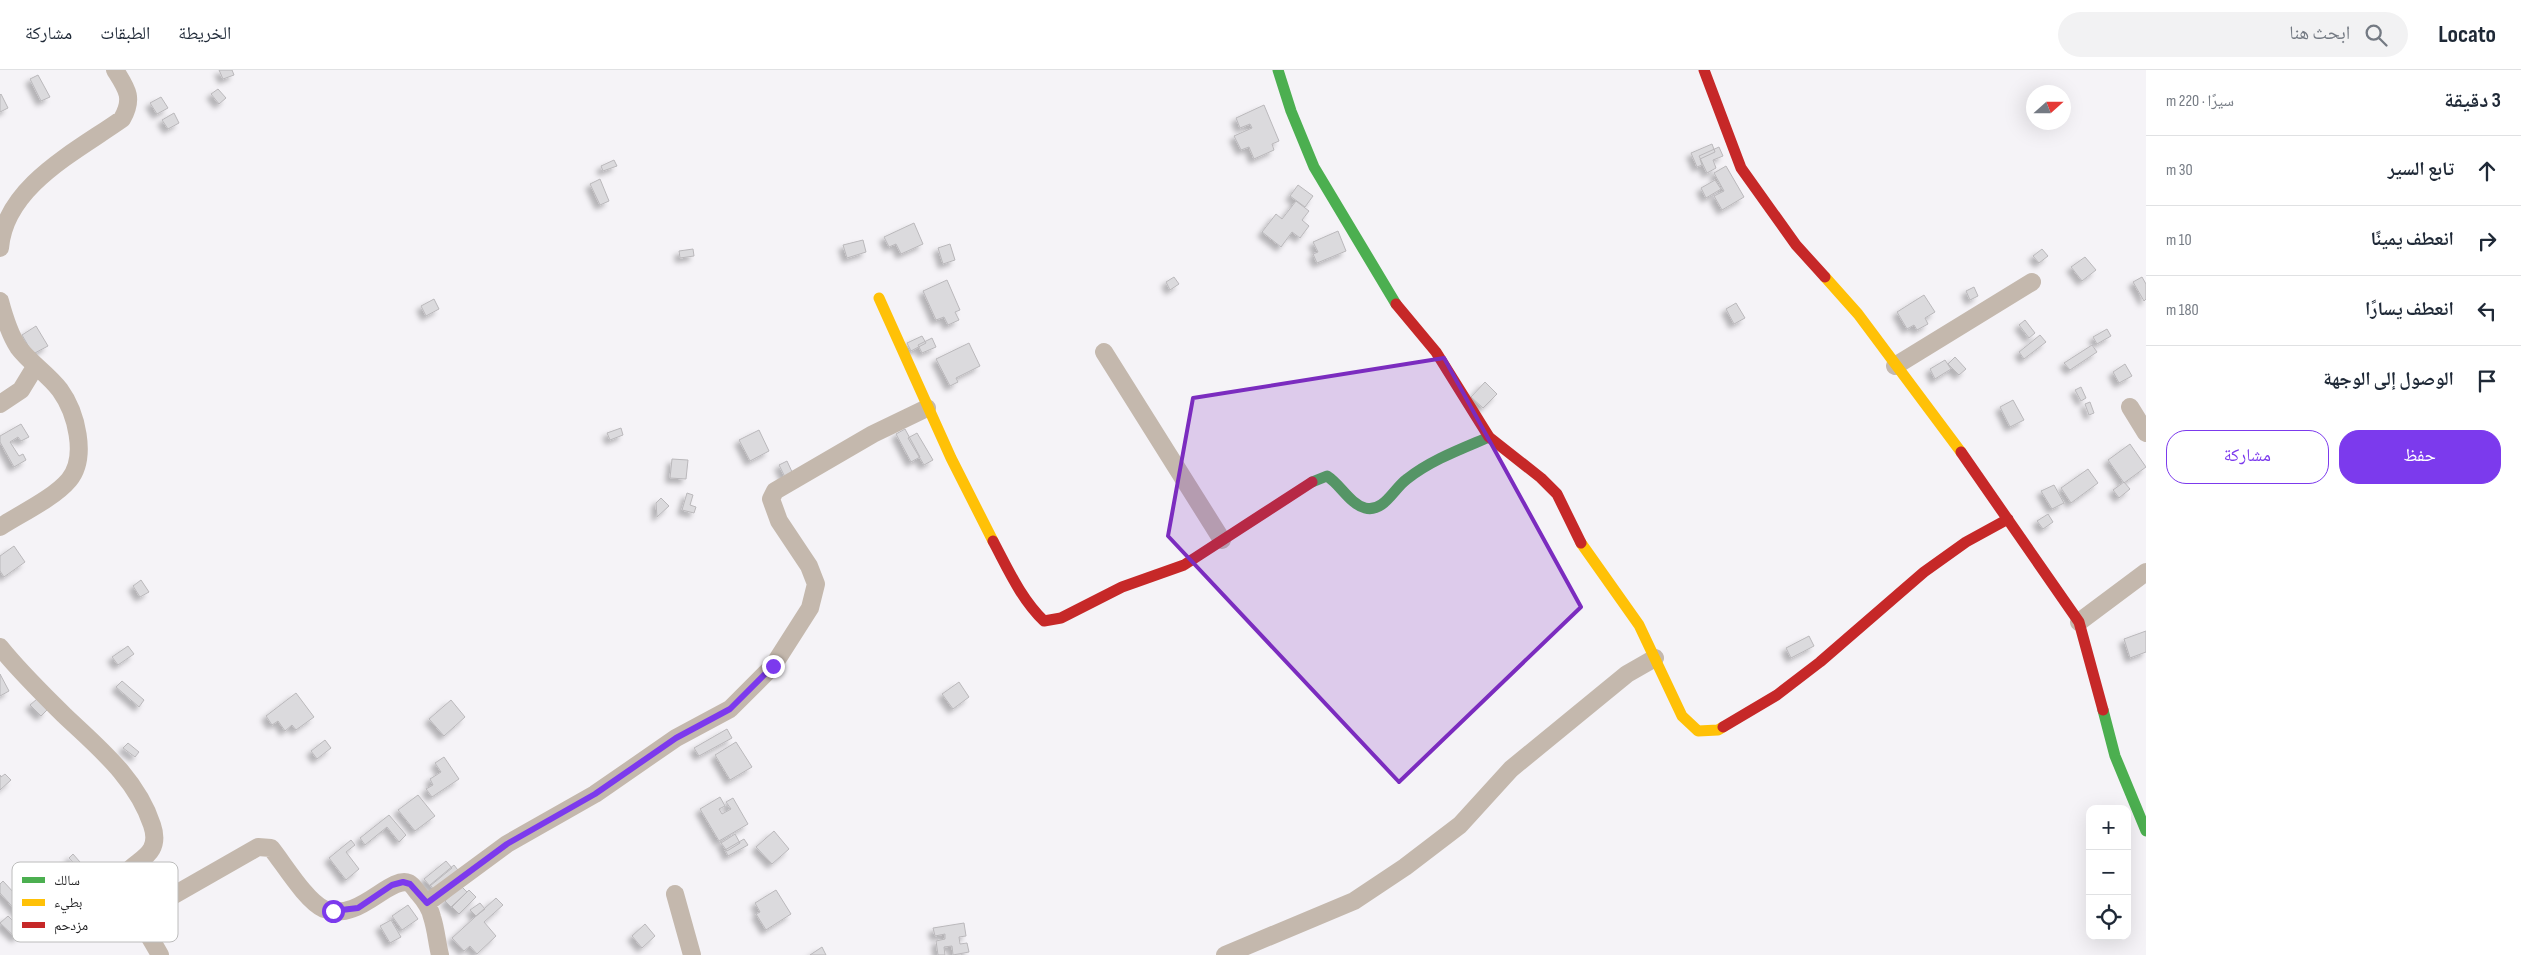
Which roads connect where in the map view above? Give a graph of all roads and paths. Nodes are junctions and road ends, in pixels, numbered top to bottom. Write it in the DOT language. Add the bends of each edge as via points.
graph roads {
  1 [pos="115,70"];
  2 [pos="1278,70"];
  3 [pos="1704,70"];
  4 [pos="0,248"];
  5 [pos="2032,282"];
  6 [pos="879,298"];
  7 [pos="0,301"];
  8 [pos="1104,352"];
  9 [pos="35,366"];
  10 [pos="1896,366"];
  11 [pos="0,404"];
  12 [pos="2130,407"];
  13 [pos="927,408"];
  14 [pos="2146,433"];
  15 [pos="1490,436"];
  16 [pos="2008,519"];
  17 [pos="0,527"];
  18 [pos="1222,540"];
  19 [pos="2146,572"];
  20 [pos="2079,622"];
  21 [pos="0,648"];
  22 [pos="1655,658"];
  23 [pos="2146,831"];
  24 [pos="141,862"];
  25 [pos="178,892"];
  26 [pos="675,894"];
  27 [pos="427,903"];
  28 [pos="153,942"];
  29 [pos="160,955"];
  30 [pos="440,955"];
  31 [pos="692,955"];
  32 [pos="1225,955"];
  1 -- 4 [label="street" via="129,94 129,107 122,119 34,183 11,212 1,236"];
  2 -- 15 [label="street" via="1314,167 1402,313 1436,352"];
  3 -- 10 [label="street" via="1742,168 1796,245 1858,314"];
  5 -- 10 [label="street"];
  6 -- 13 [label="street"];
  7 -- 9 [label="street" via="5,320 18,345"];
  8 -- 18 [label="street"];
  9 -- 11 [label="street" via="21,390"];
  9 -- 17 [label="street" via="59,389 72,414 78,449 76,469 57,490"];
  10 -- 16 [label="street" via="1949,434"];
  12 -- 14 [label="street"];
  13 -- 18 [label="street" via="1030,610 1044,621 1061,618 1122,587 1184,565"];
  13 -- 27 [label="street" via="873,434 775,491 771,500 779,521 809,566 816,584 810,608 773,666 744,696 730,709 676,738 595,794 507,844"];
  15 -- 18 [label="street" via="1434,461 1405,479 1382,504 1371,510 1362,508 1337,480 1327,476 1272,506"];
  15 -- 22 [label="street" via="1557,494 1577,537 1639,625"];
  16 -- 20 [label="street"];
  16 -- 22 [label="street" via="1966,542 1924,572 1813,668 1718,730 1698,732 1682,716"];
  19 -- 20 [label="street"];
  20 -- 23 [label="street" via="2115,756"];
  21 -- 24 [label="street" via="116,764 142,804 155,836 153,845"];
  22 -- 32 [label="street" via="1627,674 1511,769 1460,825 1405,867 1354,901"];
  25 -- 27 [label="street" via="258,846 265,846 272,848 314,902 324,909 345,911 358,908 392,885 403,882 410,884"];
  26 -- 31 [label="street"];
  27 -- 30 [label="street"];
  28 -- 29 [label="street"];
}
